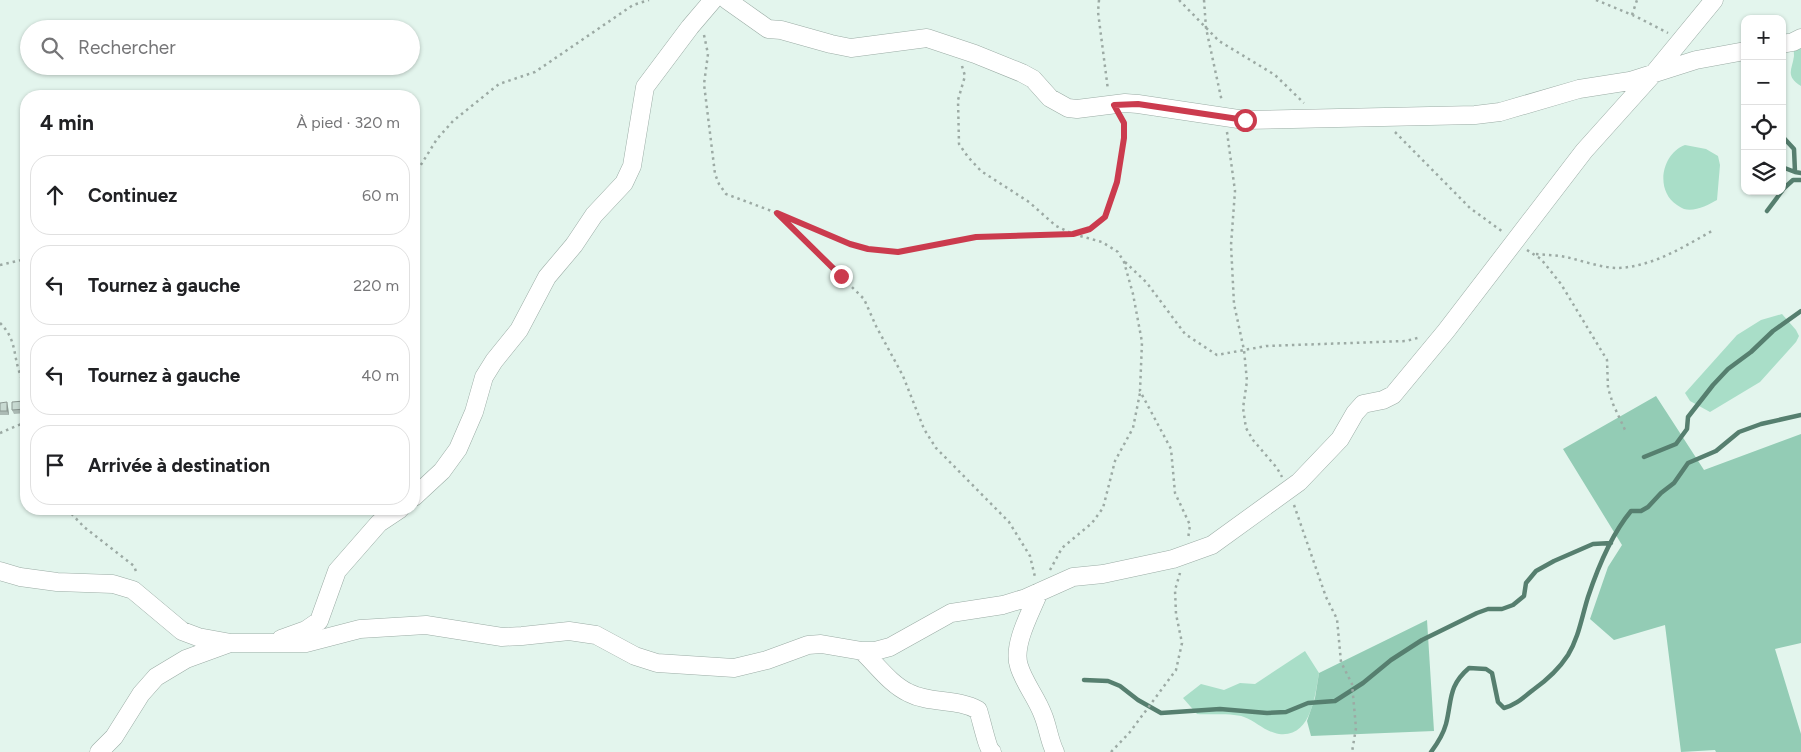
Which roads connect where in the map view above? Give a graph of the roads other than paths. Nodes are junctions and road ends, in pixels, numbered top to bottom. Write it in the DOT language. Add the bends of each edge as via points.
graph roads {
  1 [pos="713,0"];
  2 [pos="727,0"];
  3 [pos="1714,0"];
  4 [pos="1801,38"];
  5 [pos="1786,43"];
  6 [pos="1741,52"];
  7 [pos="1654,73"];
  8 [pos="420,491"];
  9 [pos="391,515"];
  10 [pos="0,571"];
  11 [pos="1039,592"];
  12 [pos="231,642"];
  13 [pos="272,642"];
  14 [pos="862,651"];
  15 [pos="99,752"];
  16 [pos="992,752"];
  17 [pos="1055,752"];
  1 -- 8 [label="street" via="645,87 632,166 624,183 594,215 547,277 519,330 484,377 458,449 442,471"];
  2 -- 7 [label="street" via="768,29 851,48 927,38 976,54 1033,79 1050,98 1077,109 1138,104 1245,120 1475,114 1500,112 1579,89 1630,81"];
  3 -- 7 [label="street"];
  4 -- 5 [label="street"];
  6 -- 7 [label="street" via="1696,60"];
  7 -- 11 [label="street" via="1584,151 1393,395 1363,404 1340,439 1299,482 1212,545 1172,559 1073,577"];
  9 -- 13 [label="street" via="378,523 337,571 319,621 306,630"];
  10 -- 12 [label="street" via="57,582 113,584 133,590 182,630 198,637"];
  11 -- 14 [label="street" via="1003,605 951,613 890,648"];
  11 -- 17 [label="street" via="1021,634 1018,666 1044,716"];
  12 -- 13 [label="street"];
  12 -- 15 [label="street" via="186,659 156,677 141,694 114,737"];
  13 -- 14 [label="street" via="306,643 360,629 426,625 502,637 569,631 596,636 635,656 657,663 734,668 808,645"];
  14 -- 16 [label="street" via="893,683 910,694 968,704 978,710 988,749"];
}
